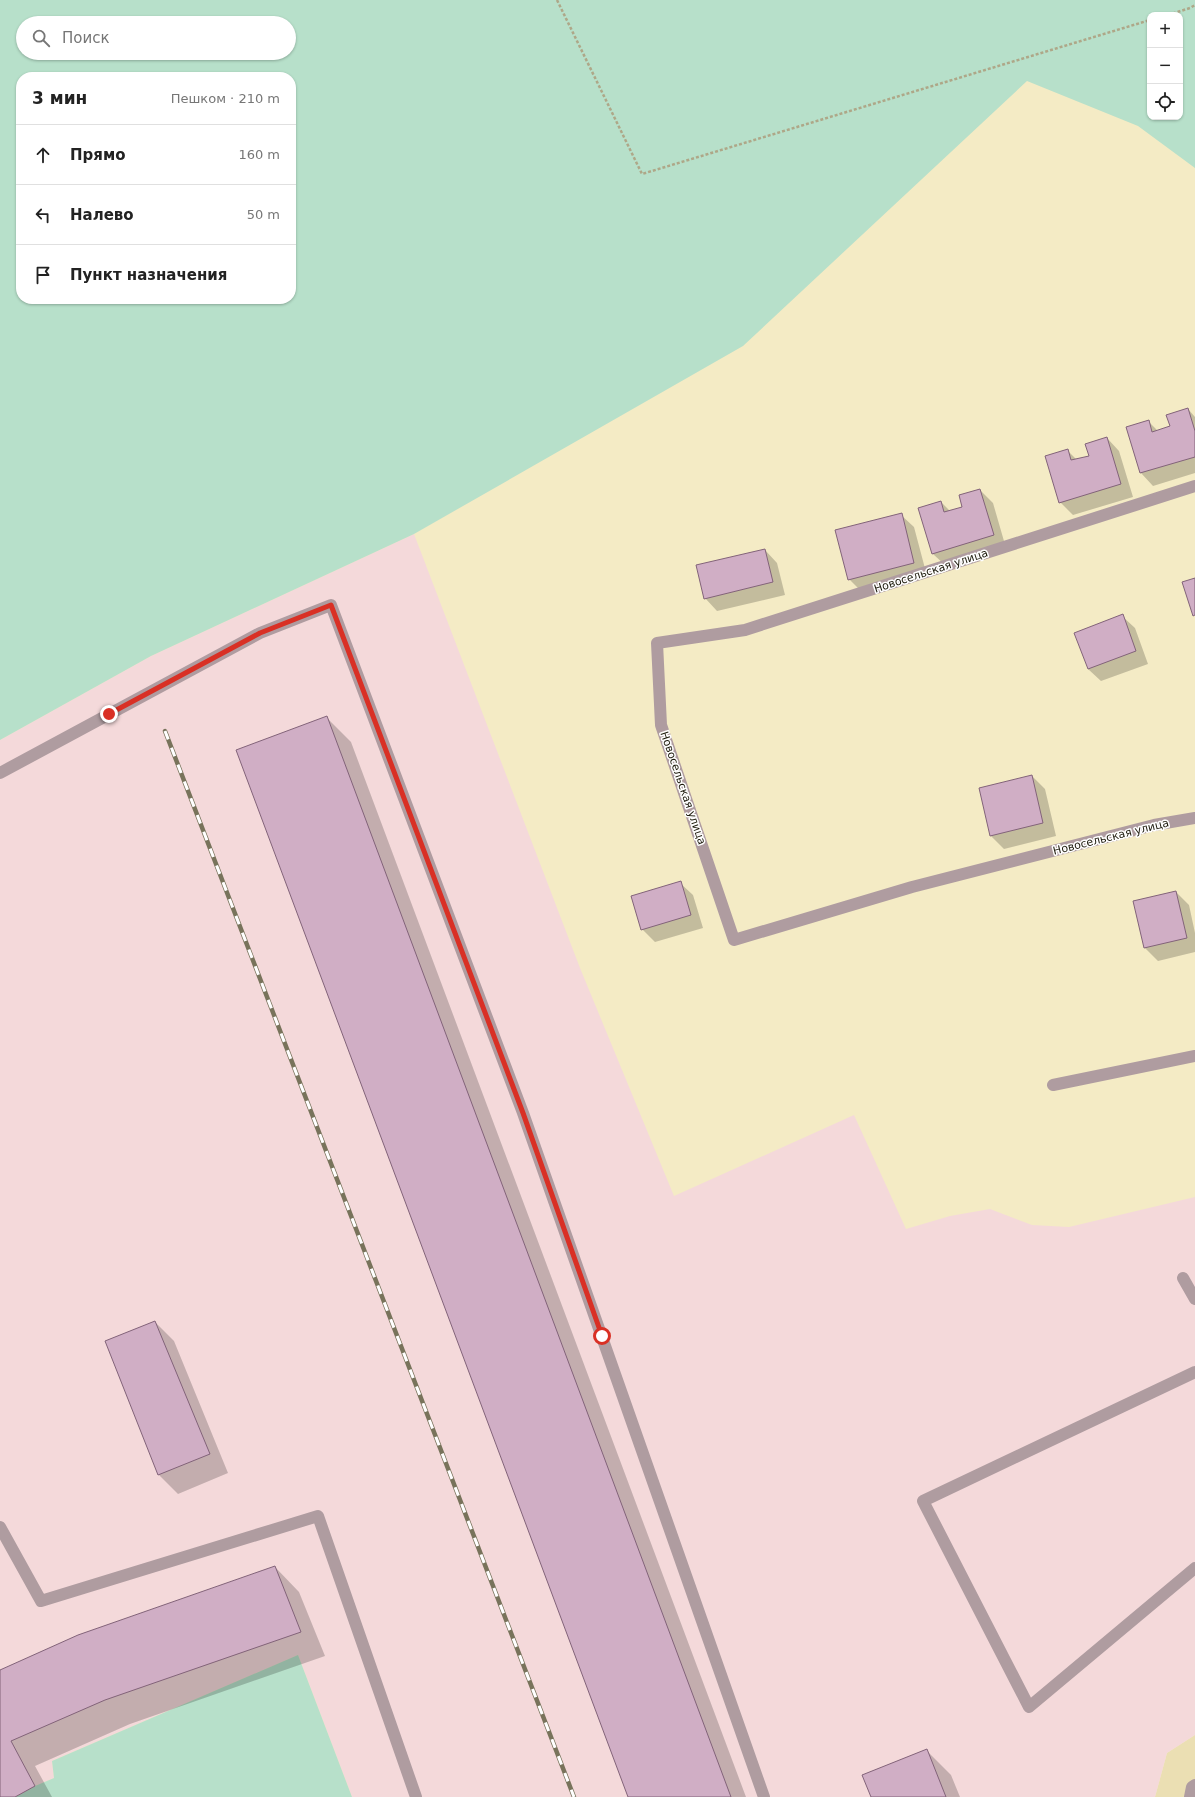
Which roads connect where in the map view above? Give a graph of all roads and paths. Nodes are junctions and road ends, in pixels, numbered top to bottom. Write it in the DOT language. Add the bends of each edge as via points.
graph roads {
  1 [pos="557,0"];
  2 [pos="1195,5"];
  3 [pos="1177,12"];
  4 [pos="1147,21"];
  5 [pos="1195,486"];
  6 [pos="0,773"];
  7 [pos="1195,818"];
  8 [pos="1195,1056"];
  9 [pos="1053,1085"];
  10 [pos="1183,1278"];
  11 [pos="1195,1299"];
  12 [pos="1195,1372"];
  13 [pos="0,1527"];
  14 [pos="1195,1568"];
  15 [pos="1195,1785"];
  16 [pos="416,1797"];
  17 [pos="764,1797"];
  18 [pos="1190,1797"];
  1 -- 4 [label="path" via="642,174"];
  2 -- 3 [label="path"];
  5 -- 7 [label="street, Новосельская улица" via="745,630 657,643 661,725 734,940 912,887 1154,825"];
  6 -- 17 [label="street" via="260,633 331,605 523,1113"];
  8 -- 9 [label="street"];
  10 -- 11 [label="street"];
  12 -- 14 [label="street" via="923,1501 1029,1706"];
  13 -- 16 [label="street" via="41,1601 318,1516"];
  15 -- 18 [label="street"];
}
